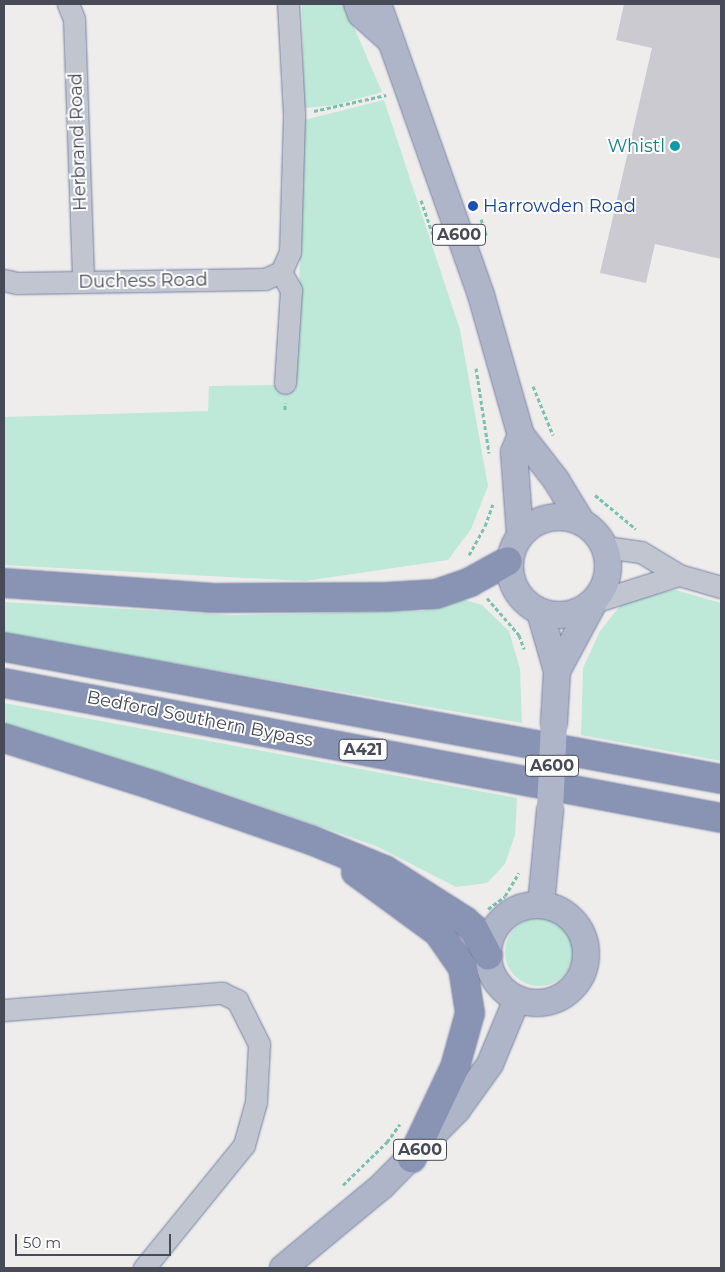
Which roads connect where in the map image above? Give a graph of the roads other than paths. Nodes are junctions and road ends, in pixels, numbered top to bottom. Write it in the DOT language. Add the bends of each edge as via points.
graph roads {
  1 [pos="68,4"];
  2 [pos="288,4"];
  3 [pos="357,4"];
  4 [pos="378,4"];
  5 [pos="389,38"];
  6 [pos="281,272"];
  7 [pos="4,280"];
  8 [pos="83,282"];
  9 [pos="285,382"];
  10 [pos="521,435"];
  11 [pos="581,521"];
  12 [pos="520,534"];
  13 [pos="605,547"];
  14 [pos="508,561"];
  15 [pos="679,575"];
  16 [pos="4,583"];
  17 [pos="721,587"];
  18 [pos="594,602"];
  19 [pos="540,612"];
  20 [pos="4,647"];
  21 [pos="557,671"];
  22 [pos="4,683"];
  23 [pos="4,738"];
  24 [pos="721,778"];
  25 [pos="721,818"];
  26 [pos="312,840"];
  27 [pos="541,904"];
  28 [pos="488,955"];
  29 [pos="518,999"];
  30 [pos="4,1010"];
  31 [pos="412,1158"];
  32 [pos="144,1268"];
  33 [pos="282,1268"];
  1 -- 8 [label="street, Herbrand Road" via="74,19"];
  2 -- 6 [label="street" via="294,114 290,252"];
  3 -- 5 [label="main road, A600" via="361,14"];
  4 -- 5 [label="main road, A600"];
  5 -- 10 [label="main road, A600" via="481,295"];
  6 -- 8 [label="street, Duchess Road" via="265,279"];
  6 -- 9 [label="street" via="291,290"];
  7 -- 8 [label="street, Duchess Road"];
  10 -- 11 [label="main road, A600" via="556,480"];
  10 -- 12 [label="main road" via="514,452"];
  11 -- 12 [label="main road" via="547,518"];
  11 -- 13 [label="main road"];
  12 -- 14 [label="main road"];
  13 -- 15 [label="street" via="641,552"];
  13 -- 18 [label="main road" via="610,563 608,576"];
  14 -- 16 [label="highway" via="470,582 436,594 386,597 213,598"];
  14 -- 19 [label="main road" via="509,577 515,592"];
  15 -- 17 [label="street"];
  15 -- 18 [label="street"];
  18 -- 19 [label="main road" via="582,610"];
  18 -- 21 [label="main road"];
  19 -- 21 [label="main road, A600"];
  20 -- 24 [label="highway, Bedford Southern Bypass / A421"];
  21 -- 27 [label="main road, A600, bridge" via="550,810"];
  22 -- 25 [label="highway, Bedford Southern Bypass / A421"];
  23 -- 26 [label="highway"];
  26 -- 28 [label="highway" via="385,870 457,916 474,929"];
  26 -- 31 [label="highway" via="438,932 463,968 470,1013 456,1067"];
  27 -- 28 [label="main road" via="516,909 497,924 490,939"];
  27 -- 29 [label="main road" via="557,908 582,932 586,948 585,965 578,981 551,1001 534,1003"];
  28 -- 29 [label="main road" via="496,982"];
  29 -- 31 [label="main road, A600" via="490,1064 457,1110"];
  30 -- 32 [label="street" via="222,993 237,1000 258,1044 256,1102 244,1145"];
  31 -- 33 [label="main road, A600"];
}
